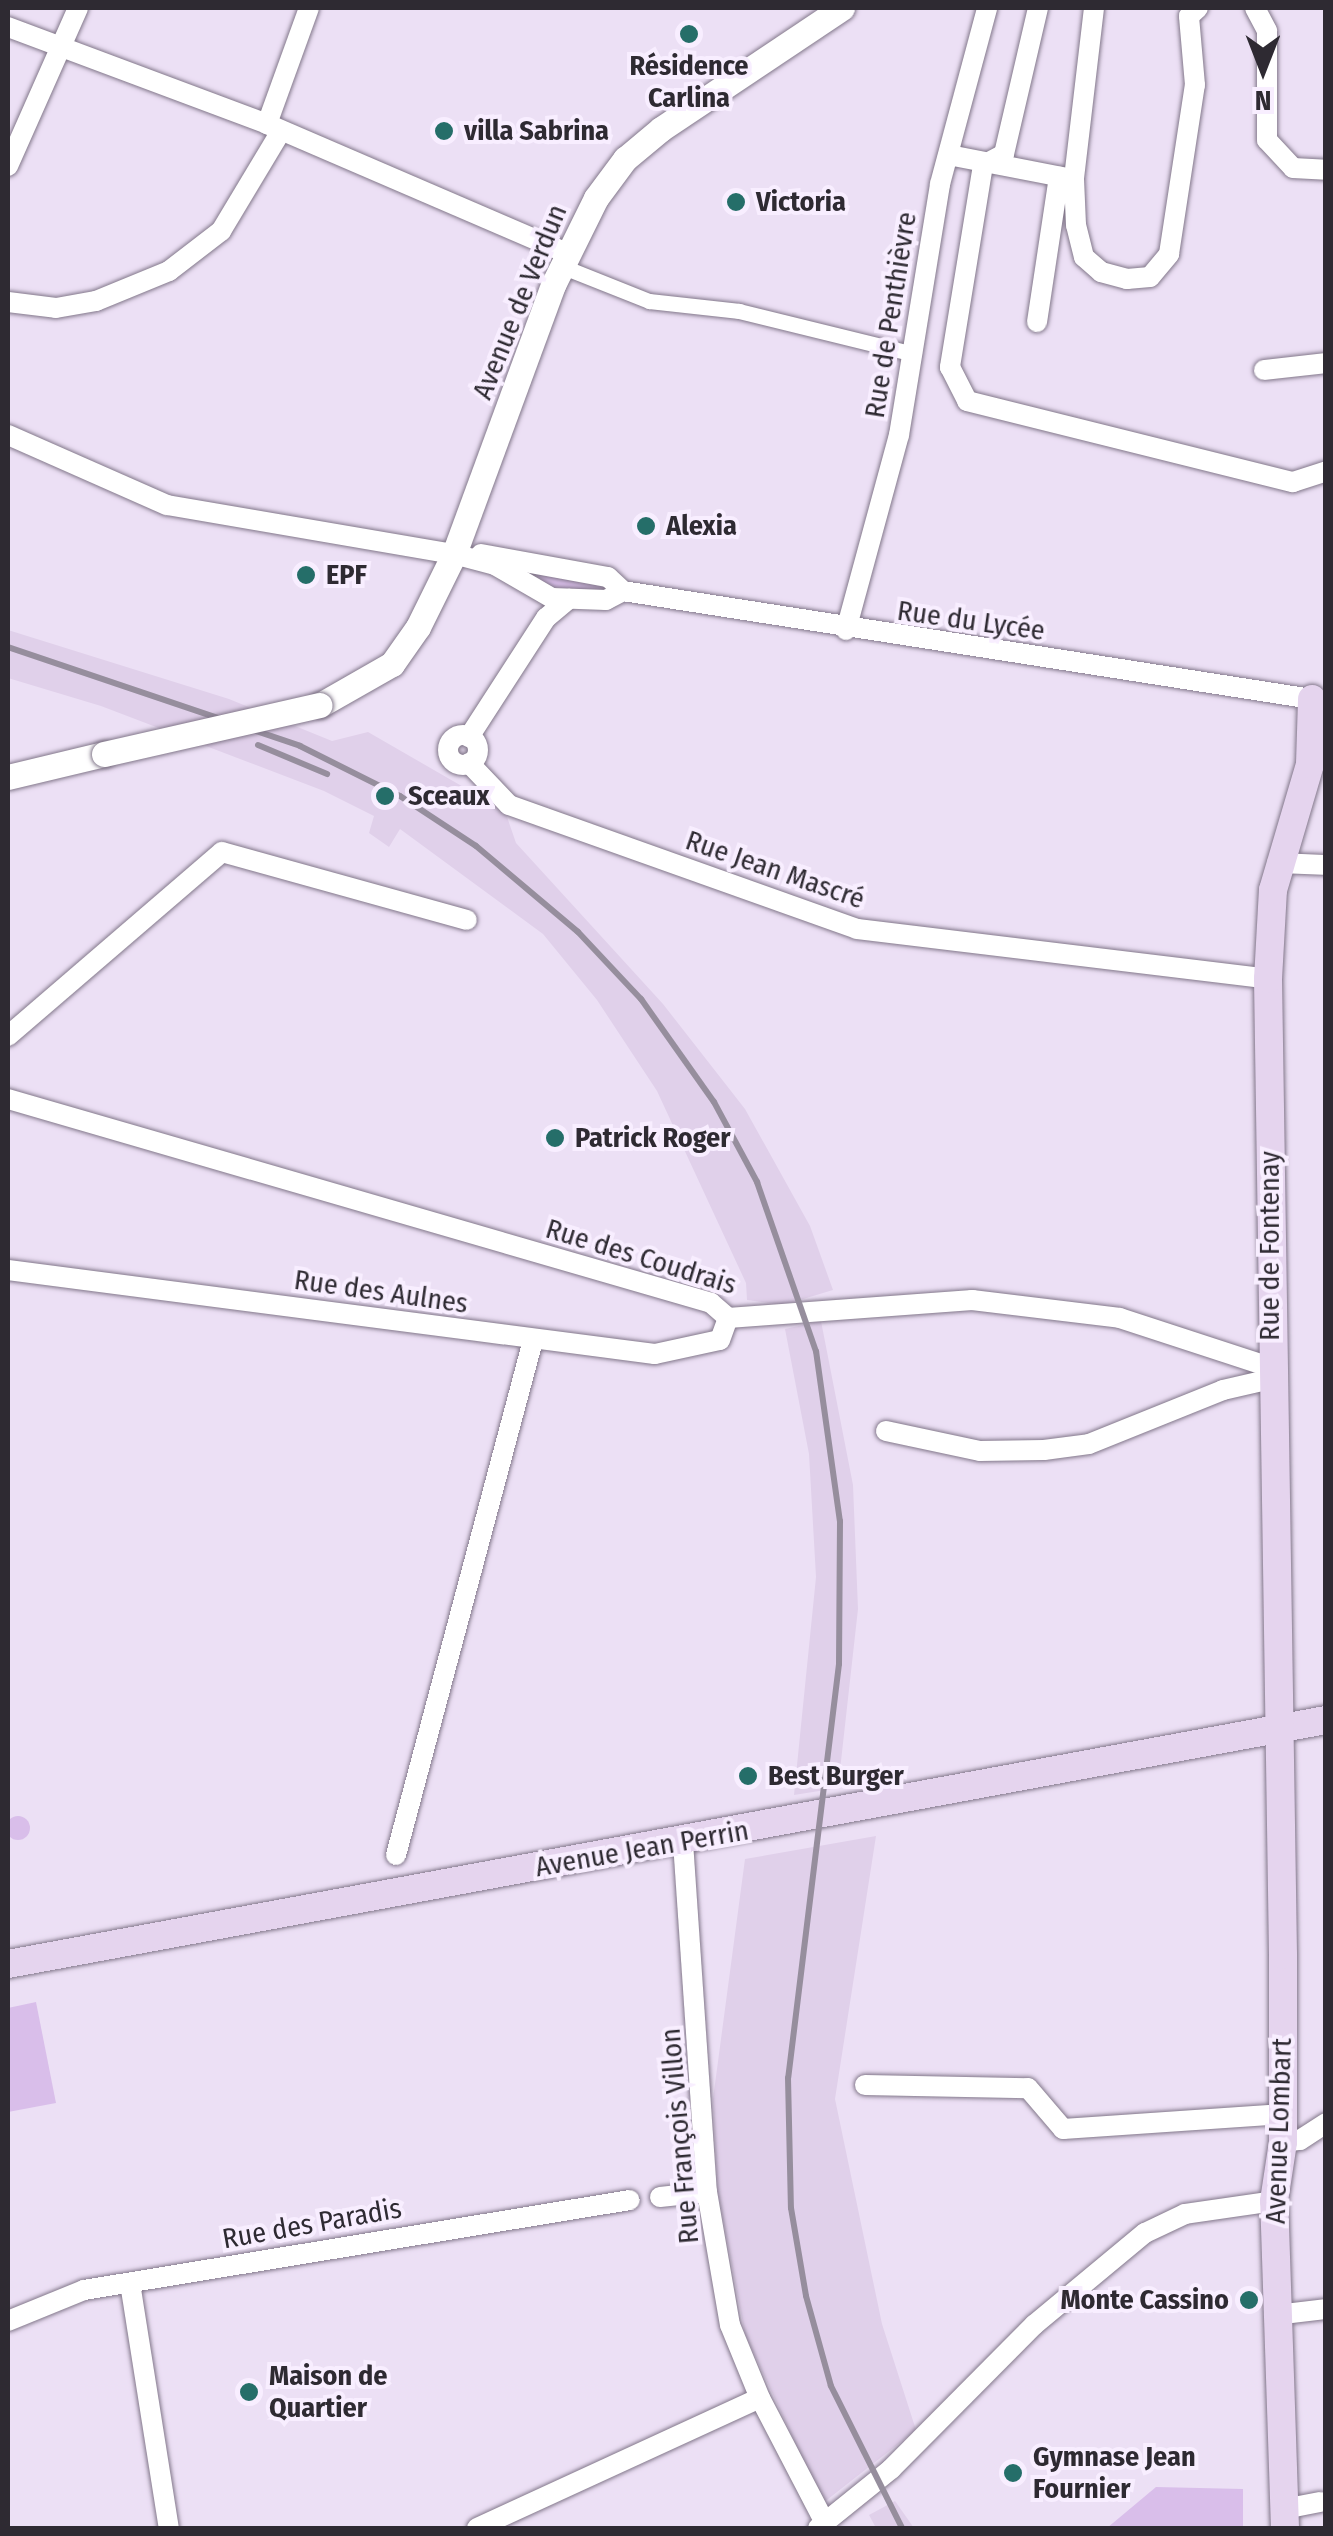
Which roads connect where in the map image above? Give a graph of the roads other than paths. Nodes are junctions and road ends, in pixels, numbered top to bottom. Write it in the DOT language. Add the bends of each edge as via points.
graph roads {
  1 [pos="78,8"];
  2 [pos="310,8"];
  3 [pos="842,8"];
  4 [pos="987,8"];
  5 [pos="1038,8"];
  6 [pos="1094,8"];
  7 [pos="1198,8"];
  8 [pos="1256,8"];
  9 [pos="8,28"];
  10 [pos="61,50"];
  11 [pos="274,127"];
  12 [pos="949,155"];
  13 [pos="983,165"];
  14 [pos="8,166"];
  15 [pos="1326,170"];
  16 [pos="1067,178"];
  17 [pos="564,260"];
  18 [pos="8,302"];
  19 [pos="1037,322"];
  20 [pos="914,354"];
  21 [pos="1326,363"];
  22 [pos="1264,370"];
  23 [pos="8,435"];
  24 [pos="1326,471"];
  25 [pos="454,554"];
  26 [pos="623,592"];
  27 [pos="570,599"];
  28 [pos="846,630"];
  29 [pos="1321,694"];
  30 [pos="1318,753"];
  31 [pos="8,776"];
  32 [pos="1277,863"];
  33 [pos="1326,865"];
  34 [pos="467,920"];
  35 [pos="1268,979"];
  36 [pos="8,1036"];
  37 [pos="8,1099"];
  38 [pos="8,1270"];
  39 [pos="728,1318"];
  40 [pos="532,1340"];
  41 [pos="1270,1373"];
  42 [pos="886,1431"];
  43 [pos="1326,1720"];
  44 [pos="1277,1733"];
  45 [pos="683,1842"];
  46 [pos="396,1855"];
  47 [pos="8,1964"];
  48 [pos="866,2085"];
  49 [pos="1326,2123"];
  50 [pos="1283,2128"];
  51 [pos="707,2192"];
  52 [pos="660,2197"];
  53 [pos="630,2200"];
  54 [pos="1274,2201"];
  55 [pos="130,2283"];
  56 [pos="1326,2309"];
  57 [pos="1276,2314"];
  58 [pos="8,2321"];
  59 [pos="760,2398"];
  60 [pos="1320,2502"];
  61 [pos="1284,2519"];
  62 [pos="822,2526"];
  63 [pos="169,2528"];
  64 [pos="477,2528"];
  1 -- 10 [label="street"];
  2 -- 11 [label="street"];
  3 -- 17 [label="street, Avenue de Verdun" via="625,159"];
  4 -- 12 [label="street, Rue de Penthièvre"];
  5 -- 13 [label="street" via="1004,154"];
  6 -- 16 [label="street"];
  7 -- 16 [label="street" via="1190,16 1195,85 1179,210 1169,254 1150,277 1102,272 1084,257"];
  8 -- 15 [label="street" via="1266,31 1267,140 1293,168"];
  9 -- 10 [label="street"];
  10 -- 11 [label="street"];
  10 -- 14 [label="street"];
  11 -- 17 [label="street"];
  11 -- 18 [label="street" via="220,232 168,272 56,308"];
  12 -- 13 [label="street"];
  12 -- 20 [label="street, Rue de Penthièvre"];
  13 -- 16 [label="street"];
  13 -- 24 [label="street" via="950,367 966,401 1293,482"];
  16 -- 19 [label="street"];
  17 -- 20 [label="street" via="649,301 739,312"];
  17 -- 25 [label="street, Avenue de Verdun"];
  20 -- 28 [label="street, Rue de Penthièvre" via="874,540"];
  21 -- 22 [label="street"];
  23 -- 25 [label="street, Rue du Lycée" via="166,505"];
  25 -- 26 [label="street, Rue du Lycée" via="500,554 597,574"];
  25 -- 27 [label="street, Rue du Lycée" via="495,565 552,598"];
  25 -- 31 [label="street, Avenue de Verdun, bridge" via="392,664 320,705"];
  26 -- 27 [label="street, Rue du Lycée" via="606,600"];
  26 -- 28 [label="street, Rue du Lycée"];
  27 -- 35 [label="street, Rue Jean Mascré" via="546,618 469,736 478,750 469,763 509,805 857,929"];
  28 -- 29 [label="street, Rue du Lycée"];
  29 -- 30 [label="main road, Rue de Fontenay"];
  30 -- 32 [label="main road, Rue de Fontenay"];
  32 -- 33 [label="street"];
  32 -- 35 [label="main road, Rue de Fontenay"];
  34 -- 36 [label="street" via="222,852"];
  35 -- 41 [label="main road, Rue de Fontenay"];
  37 -- 39 [label="street, Rue des Coudrais" via="711,1302"];
  38 -- 40 [label="street, Rue des Aulnes"];
  39 -- 40 [label="street, Rue des Aulnes" via="720,1340 682,1352"];
  39 -- 41 [label="street, Rue des Coudrais" via="972,1300 1120,1318"];
  40 -- 46 [label="street"];
  41 -- 42 [label="street" via="1089,1444 980,1451"];
  41 -- 44 [label="main road, Rue de Fontenay"];
  43 -- 44 [label="main road, Avenue Jean Perrin"];
  44 -- 45 [label="main road, Avenue Jean Perrin"];
  44 -- 50 [label="main road, Avenue Lombart"];
  45 -- 47 [label="main road, Avenue Jean Perrin"];
  45 -- 51 [label="street, Rue François Villon"];
  48 -- 50 [label="street" via="1028,2088 1063,2129"];
  49 -- 50 [label="street" via="1300,2140"];
  50 -- 54 [label="main road, Avenue Lombart"];
  51 -- 52 [label="street"];
  51 -- 59 [label="street, Rue François Villon" via="730,2325"];
  53 -- 55 [label="street, Rue des Paradis"];
  54 -- 57 [label="main road, Avenue Lombart"];
  54 -- 62 [label="street" via="1224,2204 1145,2233 1034,2325 891,2469"];
  55 -- 58 [label="street, Rue des Paradis" via="45,2302"];
  55 -- 63 [label="street"];
  56 -- 57 [label="street"];
  57 -- 61 [label="main road, Avenue Lombart"];
  59 -- 62 [label="street, Rue François Villon"];
  59 -- 64 [label="street"];
  60 -- 61 [label="street"];
}
